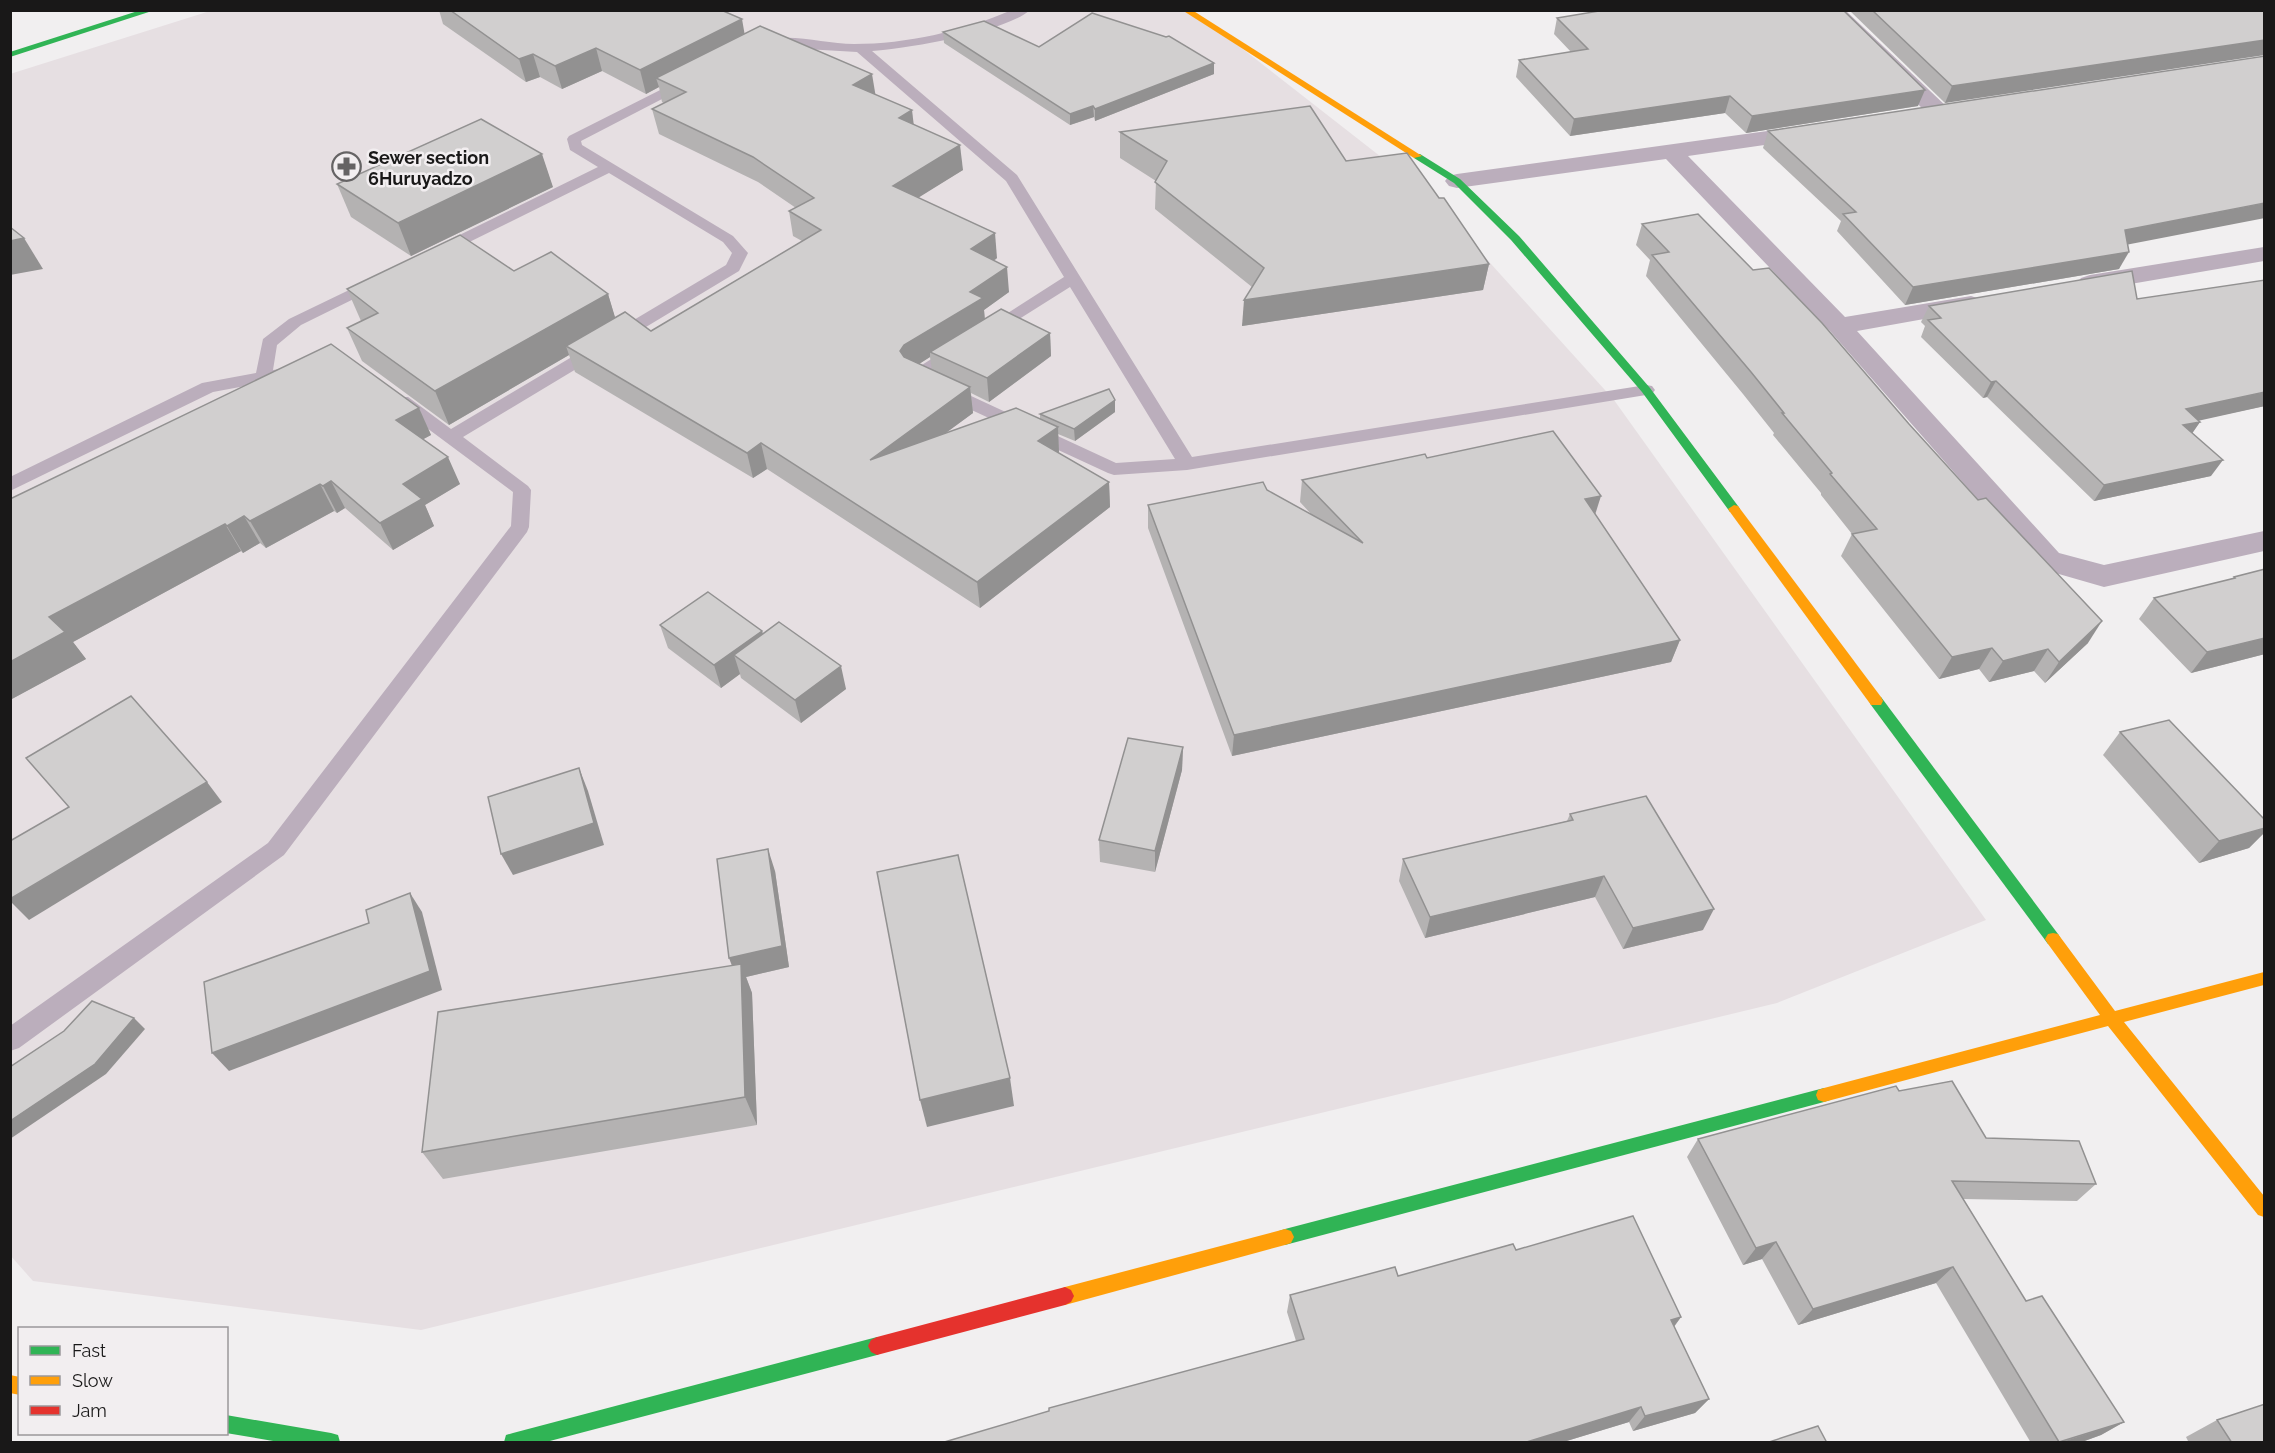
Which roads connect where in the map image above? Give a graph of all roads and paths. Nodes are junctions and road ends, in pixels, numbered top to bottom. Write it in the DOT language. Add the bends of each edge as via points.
graph roads {
  1 [pos="151,10"];
  2 [pos="1024,10"];
  3 [pos="1186,10"];
  4 [pos="1833,10"];
  5 [pos="759,44"];
  6 [pos="860,48"];
  7 [pos="10,55"];
  8 [pos="697,76"];
  9 [pos="1963,110"];
  10 [pos="1940,113"];
  11 [pos="1917,117"];
  12 [pos="1836,129"];
  13 [pos="1673,153"];
  14 [pos="608,168"];
  15 [pos="1456,181"];
  16 [pos="2265,254"];
  17 [pos="420,260"];
  18 [pos="389,276"];
  19 [pos="1073,278"];
  20 [pos="2064,288"];
  21 [pos="1993,300"];
  22 [pos="1839,326"];
  23 [pos="306,370"];
  24 [pos="264,377"];
  25 [pos="385,389"];
  26 [pos="1646,390"];
  27 [pos="450,437"];
  28 [pos="1187,464"];
  29 [pos="10,485"];
  30 [pos="2265,541"];
  31 [pos="2265,978"];
  32 [pos="2111,1018"];
  33 [pos="10,1040"];
  34 [pos="2265,1209"];
  35 [pos="228,1424"];
  36 [pos="331,1443"];
  37 [pos="513,1443"];
  1 -- 7 [label="street"];
  2 -- 6 [label="lane" via="1004,19 905,44"];
  3 -- 15 [label="street"];
  4 -- 10 [label="street"];
  5 -- 6 [label="lane"];
  6 -- 19 [label="lane" via="1012,178"];
  8 -- 14 [label="lane" via="574,139 575,147"];
  9 -- 10 [label="street"];
  10 -- 11 [label="street"];
  12 -- 13 [label="street"];
  13 -- 15 [label="street"];
  13 -- 22 [label="street"];
  14 -- 17 [label="lane"];
  14 -- 27 [label="lane" via="728,239 740,253 733,268"];
  15 -- 26 [label="street" via="1515,237"];
  16 -- 20 [label="street"];
  18 -- 24 [label="lane" via="295,322 269,343"];
  19 -- 28 [label="lane"];
  19 -- 28 [label="lane" via="915,377 1114,469"];
  21 -- 22 [label="street"];
  22 -- 30 [label="street" via="2049,561 2104,576"];
  23 -- 24 [label="lane"];
  24 -- 29 [label="lane" via="208,387"];
  25 -- 27 [label="lane"];
  26 -- 28 [label="lane"];
  26 -- 32 [label="street"];
  27 -- 33 [label="lane" via="522,490 520,527 276,849"];
  31 -- 32 [label="street"];
  32 -- 34 [label="street"];
  32 -- 37 [label="street"];
  35 -- 36 [label="street"];
}
